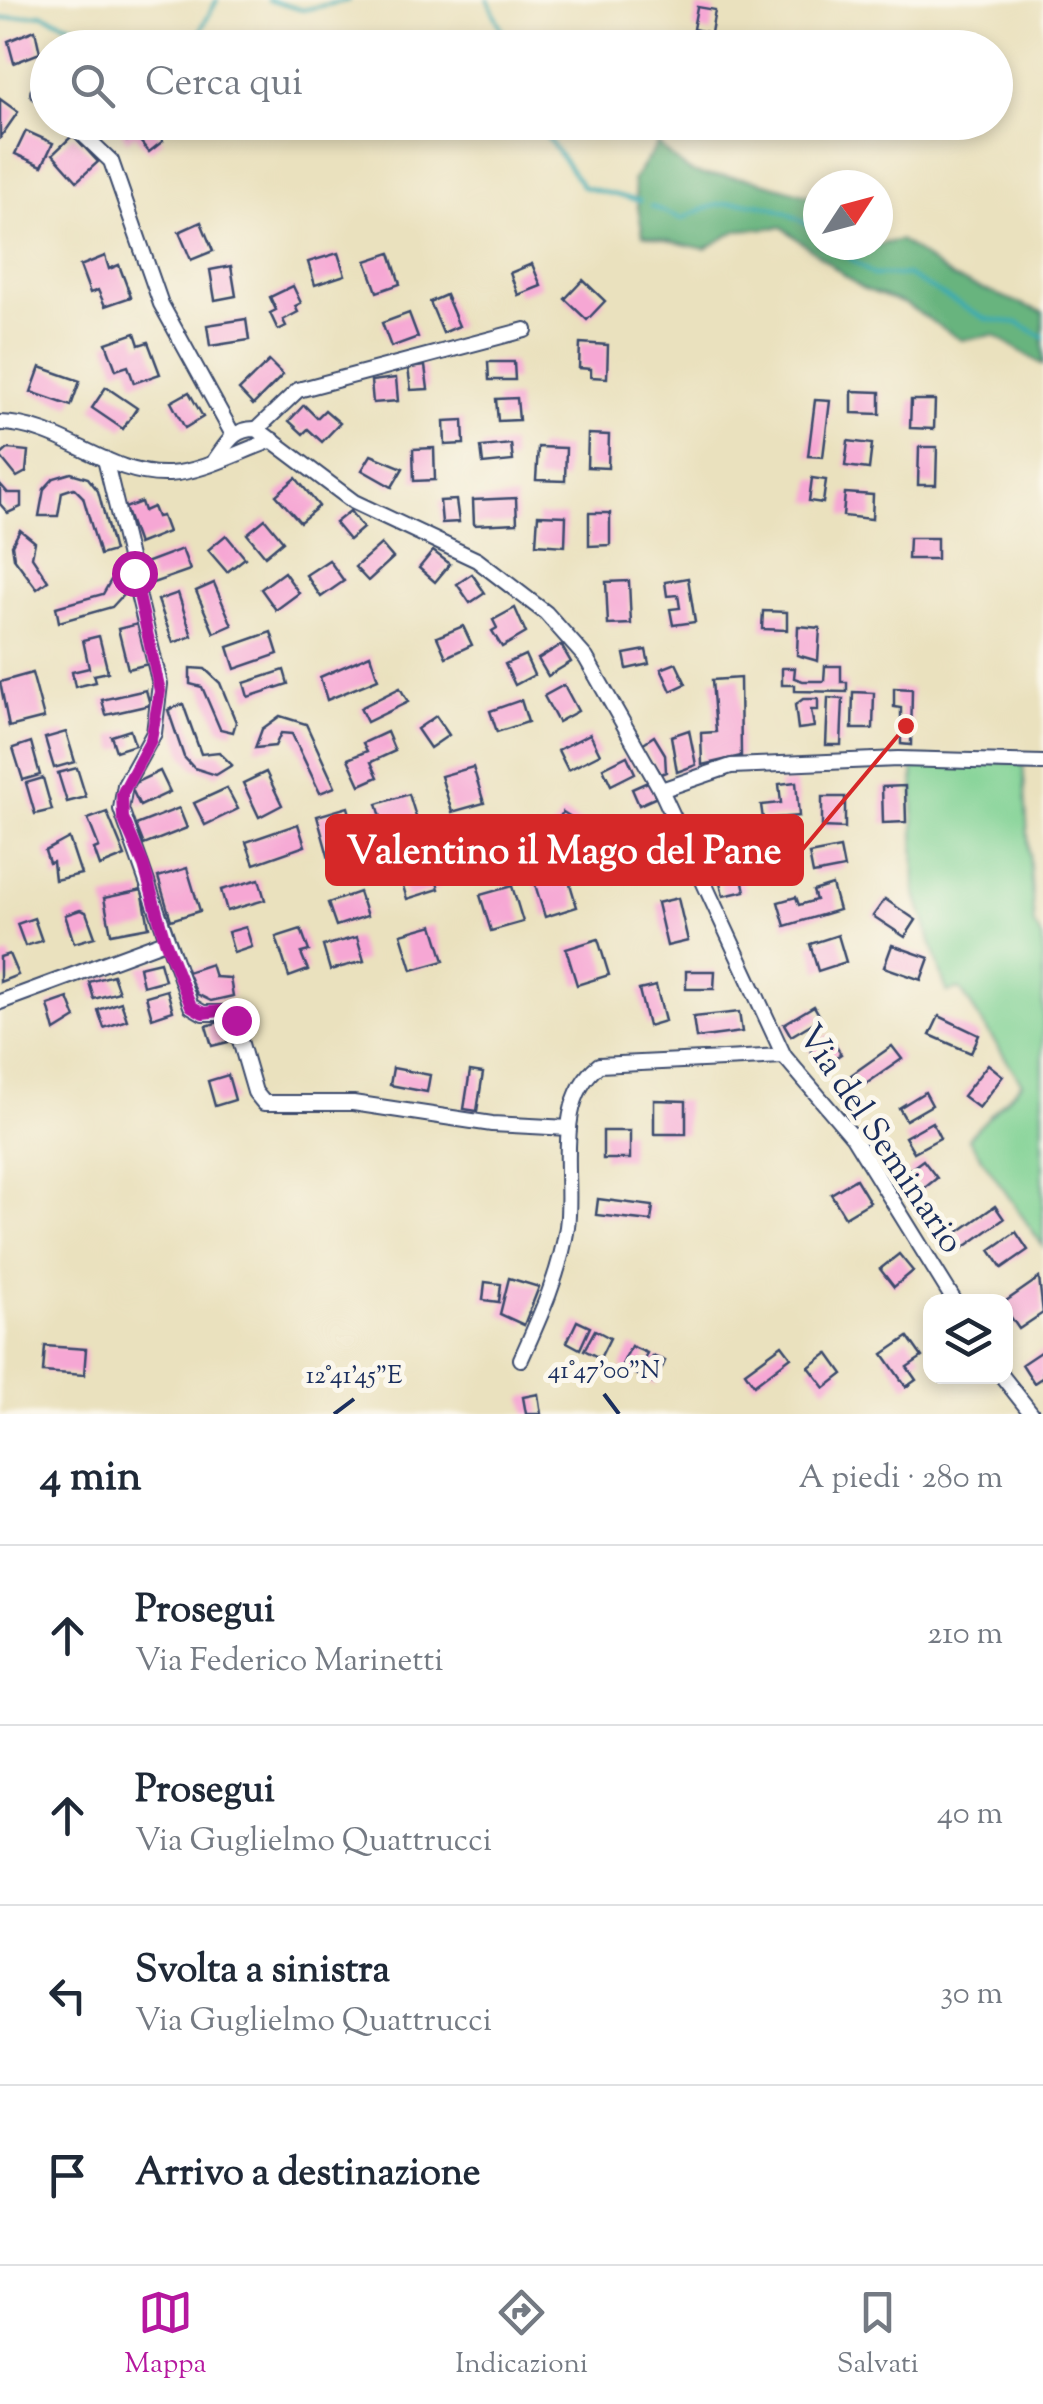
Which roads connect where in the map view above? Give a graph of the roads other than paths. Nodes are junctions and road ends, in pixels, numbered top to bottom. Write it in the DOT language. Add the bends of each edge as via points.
graph roads {
  1 [pos="89,140"];
  2 [pos="525,330"];
  3 [pos="0,423"];
  4 [pos="257,429"];
  5 [pos="233,435"];
  6 [pos="272,440"];
  7 [pos="105,459"];
  8 [pos="215,460"];
  9 [pos="1043,764"];
  10 [pos="662,790"];
  11 [pos="165,941"];
  12 [pos="0,1002"];
  13 [pos="784,1056"];
  14 [pos="569,1128"];
  15 [pos="950,1294"];
  16 [pos="522,1359"];
  17 [pos="1008,1384"];
  18 [pos="1032,1414"];
  1 -- 5 [label="street" via="111,161 161,304"];
  2 -- 4 [label="street" via="298,390"];
  3 -- 7 [label="street" via="38,428"];
  4 -- 5 [label="street"];
  4 -- 6 [label="street, Via del Seminario"];
  5 -- 8 [label="street"];
  6 -- 8 [label="street"];
  6 -- 10 [label="street, Via del Seminario" via="354,502 477,560 546,613 586,658"];
  7 -- 8 [label="street" via="164,474"];
  7 -- 11 [label="street" via="160,684 154,733 125,785 121,809"];
  9 -- 10 [label="street" via="898,759 731,766"];
  10 -- 13 [label="street, Via del Seminario"];
  11 -- 12 [label="street"];
  11 -- 14 [label="street" via="194,1010 235,1016 255,1092 264,1103 353,1103"];
  13 -- 14 [label="street" via="599,1065 577,1093"];
  13 -- 15 [label="street, Via del Seminario" via="854,1137"];
  14 -- 16 [label="street" via="567,1226"];
  17 -- 18 [label="street"];
}
